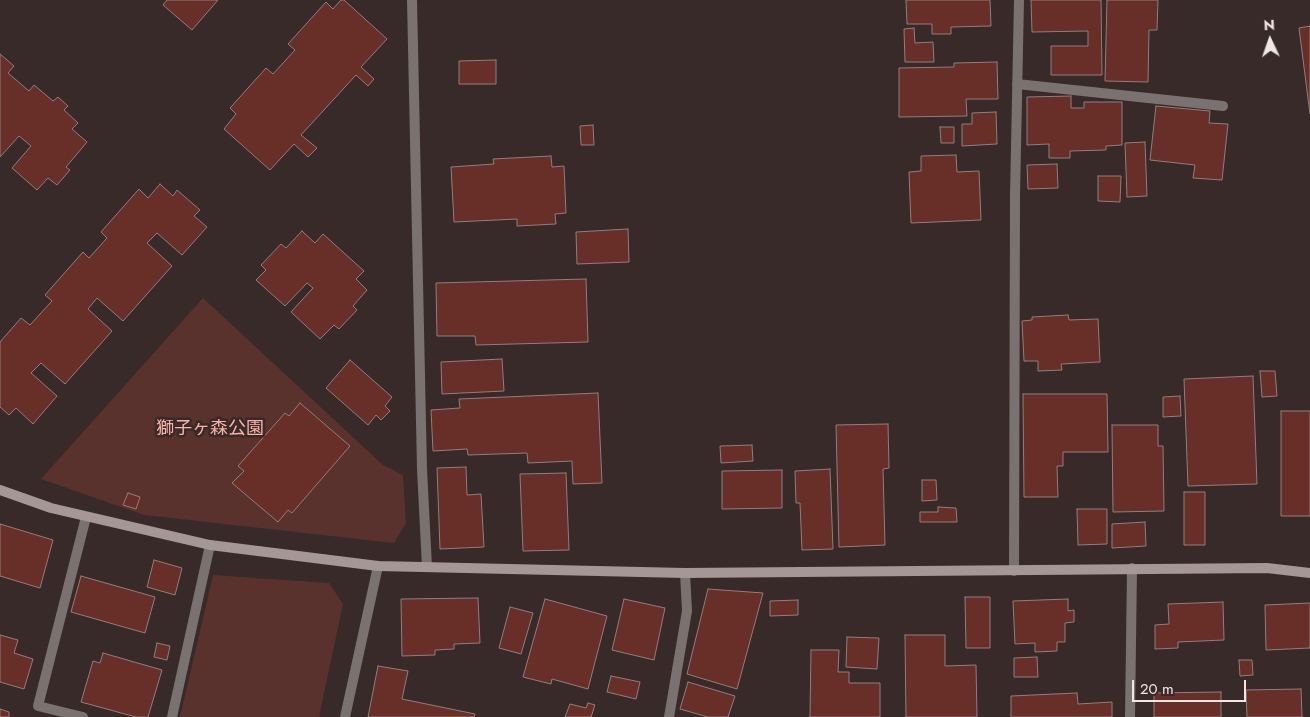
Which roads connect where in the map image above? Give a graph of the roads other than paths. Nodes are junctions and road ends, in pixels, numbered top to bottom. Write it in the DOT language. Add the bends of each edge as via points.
graph roads {
  1 [pos="412,0"];
  2 [pos="1019,0"];
  3 [pos="1017,84"];
  4 [pos="1223,106"];
  5 [pos="0,490"];
  6 [pos="86,517"];
  7 [pos="210,546"];
  8 [pos="378,566"];
  9 [pos="427,567"];
  10 [pos="1132,568"];
  11 [pos="1014,571"];
  12 [pos="1310,573"];
  13 [pos="685,574"];
  14 [pos="83,717"];
  15 [pos="172,717"];
  16 [pos="345,717"];
  17 [pos="668,717"];
  18 [pos="1130,717"];
  1 -- 9 [label="street"];
  2 -- 3 [label="street"];
  3 -- 4 [label="street"];
  3 -- 11 [label="street"];
  5 -- 6 [label="street"];
  6 -- 7 [label="street"];
  6 -- 14 [label="street" via="38,706"];
  7 -- 8 [label="street"];
  7 -- 15 [label="street"];
  8 -- 9 [label="street"];
  8 -- 16 [label="street"];
  9 -- 13 [label="street"];
  10 -- 11 [label="street"];
  10 -- 12 [label="street" via="1267,568"];
  10 -- 18 [label="street"];
  11 -- 13 [label="street"];
  13 -- 17 [label="street" via="687,610"];
}
